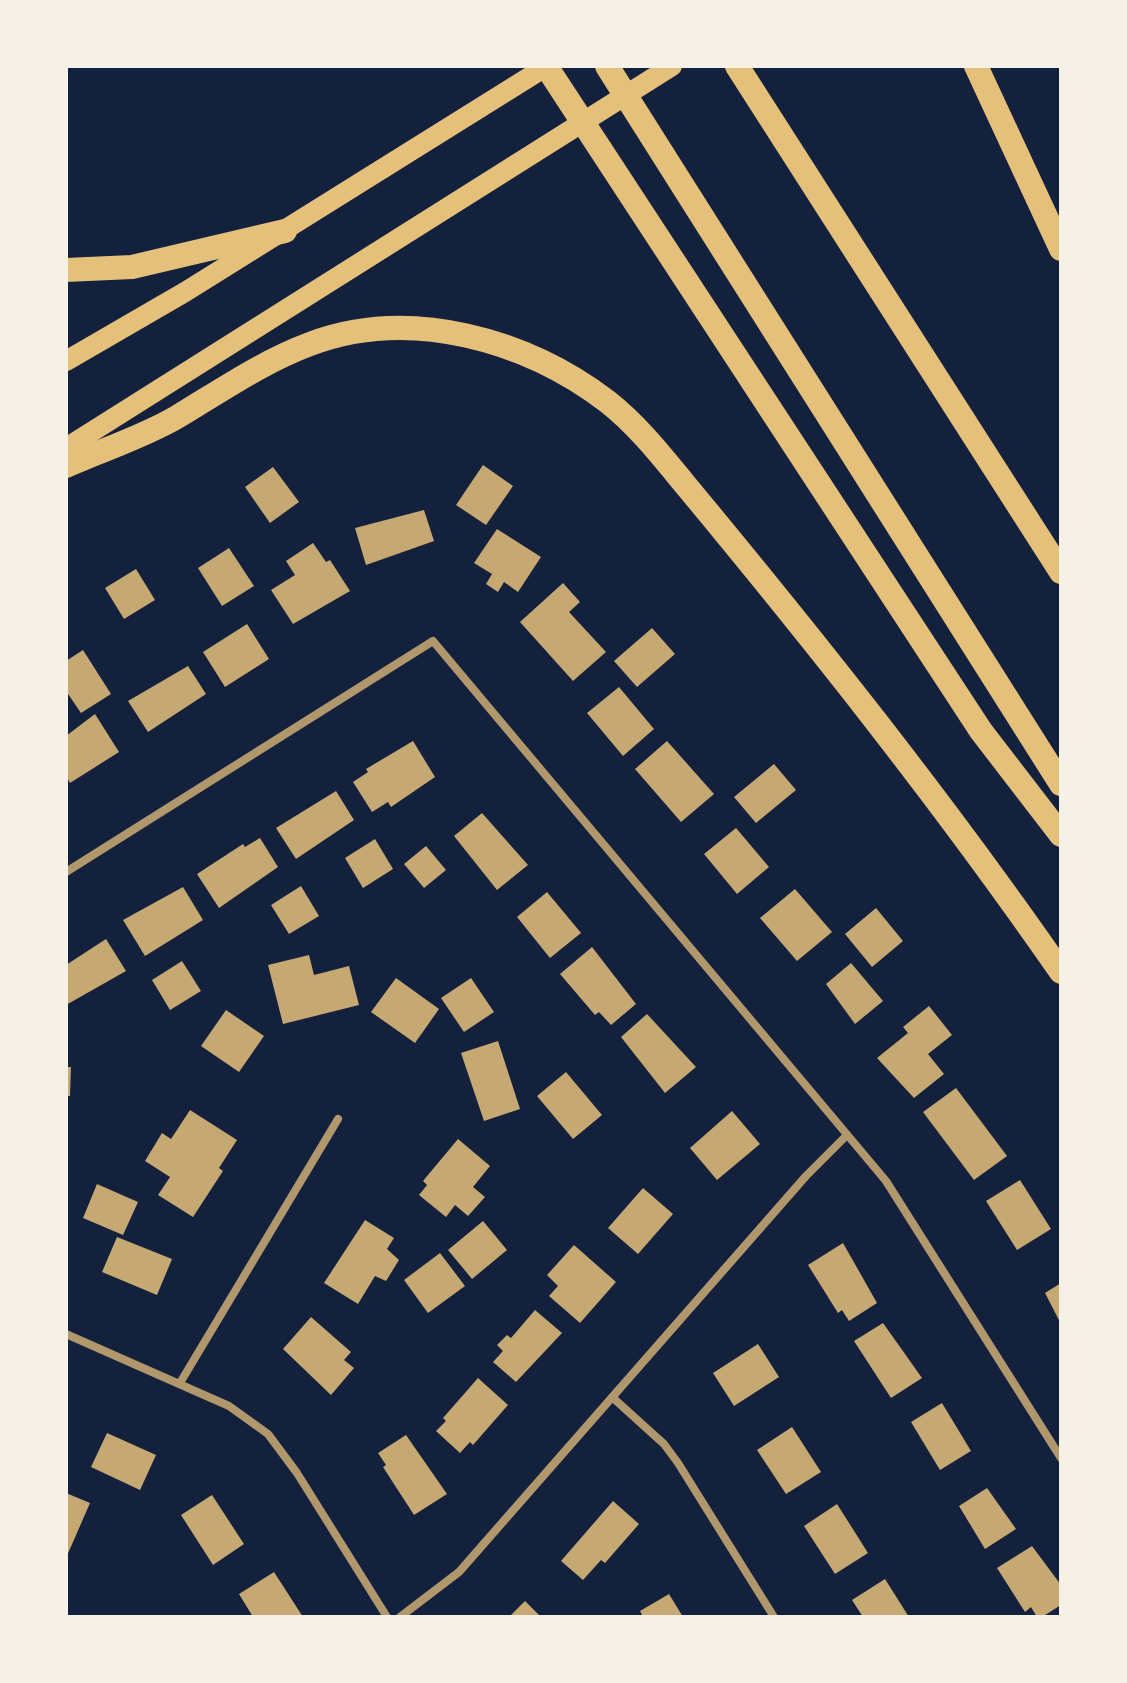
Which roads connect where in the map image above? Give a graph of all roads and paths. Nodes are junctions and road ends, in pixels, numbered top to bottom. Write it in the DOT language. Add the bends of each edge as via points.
graph roads {
  1 [pos="547,66"];
  2 [pos="607,66"];
  3 [pos="672,66"];
  4 [pos="737,66"];
  5 [pos="976,66"];
  6 [pos="285,231"];
  7 [pos="1061,249"];
  8 [pos="66,270"];
  9 [pos="66,361"];
  10 [pos="66,448"];
  11 [pos="66,466"];
  12 [pos="1061,572"];
  13 [pos="1061,784"];
  14 [pos="1061,835"];
  15 [pos="66,872"];
  16 [pos="1061,972"];
  17 [pos="338,1119"];
  18 [pos="847,1135"];
  19 [pos="66,1334"];
  20 [pos="180,1383"];
  21 [pos="612,1397"];
  22 [pos="1061,1458"];
  23 [pos="387,1617"];
  24 [pos="400,1617"];
  25 [pos="774,1617"];
  1 -- 6 [label="main road"];
  1 -- 14 [label="highway" via="981,731"];
  2 -- 13 [label="highway"];
  3 -- 10 [label="main road"];
  4 -- 12 [label="highway"];
  5 -- 7 [label="highway"];
  6 -- 8 [label="highway" via="132,267"];
  6 -- 9 [label="main road"];
  11 -- 16 [label="highway" via="175,418 270,360 356,332 397,328 464,334 563,372 609,403 693,494 890,737"];
  15 -- 18 [label="street" via="433,641"];
  17 -- 20 [label="street"];
  18 -- 21 [label="street"];
  18 -- 22 [label="street" via="914,1223"];
  19 -- 20 [label="street"];
  20 -- 23 [label="street" via="229,1406 268,1434"];
  21 -- 24 [label="street" via="459,1572"];
  21 -- 25 [label="street" via="656,1435 678,1463"];
}
